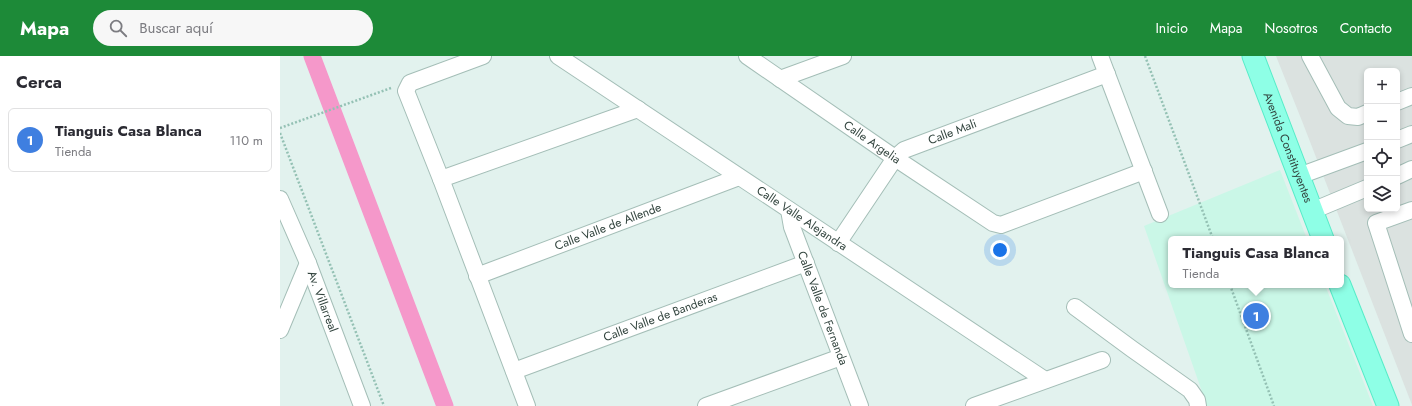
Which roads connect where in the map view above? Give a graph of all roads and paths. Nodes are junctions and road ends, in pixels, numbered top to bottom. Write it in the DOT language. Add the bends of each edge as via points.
graph roads {
  1 [pos="483,56"];
  2 [pos="558,56"];
  3 [pos="747,56"];
  4 [pos="842,56"];
  5 [pos="1100,56"];
  6 [pos="1145,56"];
  7 [pos="1253,56"];
  8 [pos="1310,56"];
  9 [pos="449,62"];
  10 [pos="1107,74"];
  11 [pos="780,79"];
  12 [pos="402,85"];
  13 [pos="1412,96"];
  14 [pos="1400,101"];
  15 [pos="638,109"];
  16 [pos="1364,114"];
  17 [pos="280,128"];
  18 [pos="280,133"];
  19 [pos="1412,134"];
  20 [pos="1400,139"];
  21 [pos="1364,152"];
  22 [pos="895,158"];
  23 [pos="1412,169"];
  24 [pos="1144,171"];
  25 [pos="1400,175"];
  26 [pos="739,176"];
  27 [pos="1299,176"];
  28 [pos="441,179"];
  29 [pos="1364,189"];
  30 [pos="280,199"];
  31 [pos="789,210"];
  32 [pos="1412,210"];
  33 [pos="1312,211"];
  34 [pos="1160,214"];
  35 [pos="1212,236"];
  36 [pos="1322,236"];
  37 [pos="838,243"];
  38 [pos="308,263"];
  39 [pos="806,263"];
  40 [pos="477,276"];
  41 [pos="1231,288"];
  42 [pos="1341,288"];
  43 [pos="1074,307"];
  44 [pos="280,330"];
  45 [pos="1412,334"];
  46 [pos="841,357"];
  47 [pos="1102,360"];
  48 [pos="514,371"];
  49 [pos="1045,380"];
  50 [pos="362,406"];
  51 [pos="384,406"];
  52 [pos="528,406"];
  53 [pos="706,406"];
  54 [pos="860,406"];
  55 [pos="974,406"];
  56 [pos="1198,406"];
  57 [pos="1274,406"];
  58 [pos="1388,406"];
  1 -- 9 [label="street"];
  2 -- 15 [label="street, Calle Valle Alejandra"];
  3 -- 11 [label="street, Calle Argelia"];
  4 -- 11 [label="street"];
  5 -- 10 [label="street"];
  6 -- 35 [label="path"];
  7 -- 27 [label="main road, Avenida Constituyentes"];
  8 -- 16 [label="street" via="1338,108 1348,116 1358,117"];
  9 -- 12 [label="street"];
  10 -- 22 [label="street, Calle Mali" via="904,150"];
  10 -- 24 [label="street"];
  11 -- 22 [label="street, Calle Argelia"];
  12 -- 17 [label="path"];
  12 -- 28 [label="street"];
  13 -- 14 [label="street"];
  15 -- 26 [label="street, Calle Valle Alejandra"];
  15 -- 28 [label="street"];
  18 -- 51 [label="path"];
  19 -- 20 [label="street"];
  21 -- 27 [label="street"];
  22 -- 24 [label="street, Calle Argelia" via="993,223 1001,225"];
  22 -- 37 [label="street, Calle Mali"];
  23 -- 25 [label="street"];
  24 -- 34 [label="street"];
  26 -- 31 [label="street, Calle Valle Alejandra"];
  26 -- 40 [label="street, Calle Valle de Allende"];
  27 -- 33 [label="main road, Avenida Constituyentes"];
  28 -- 40 [label="street"];
  29 -- 33 [label="street"];
  30 -- 38 [label="street, Av. Villarreal"];
  31 -- 37 [label="street, Calle Valle Alejandra"];
  31 -- 39 [label="street, Calle Valle de Fernanda" via="792,227"];
  32 -- 45 [label="street" via="1376,223"];
  33 -- 36 [label="main road, Avenida Constituyentes"];
  37 -- 49 [label="street, Calle Valle Alejandra"];
  38 -- 44 [label="street"];
  38 -- 50 [label="street, Av. Villarreal"];
  39 -- 46 [label="street, Calle Valle de Fernanda"];
  39 -- 48 [label="street, Calle Valle de Banderas"];
  40 -- 48 [label="street"];
  41 -- 57 [label="path"];
  42 -- 58 [label="main road"];
  43 -- 56 [label="street" via="1190,390"];
  46 -- 53 [label="street"];
  46 -- 54 [label="street, Calle Valle de Fernanda"];
  47 -- 49 [label="street"];
  48 -- 52 [label="street"];
  49 -- 55 [label="street"];
}
